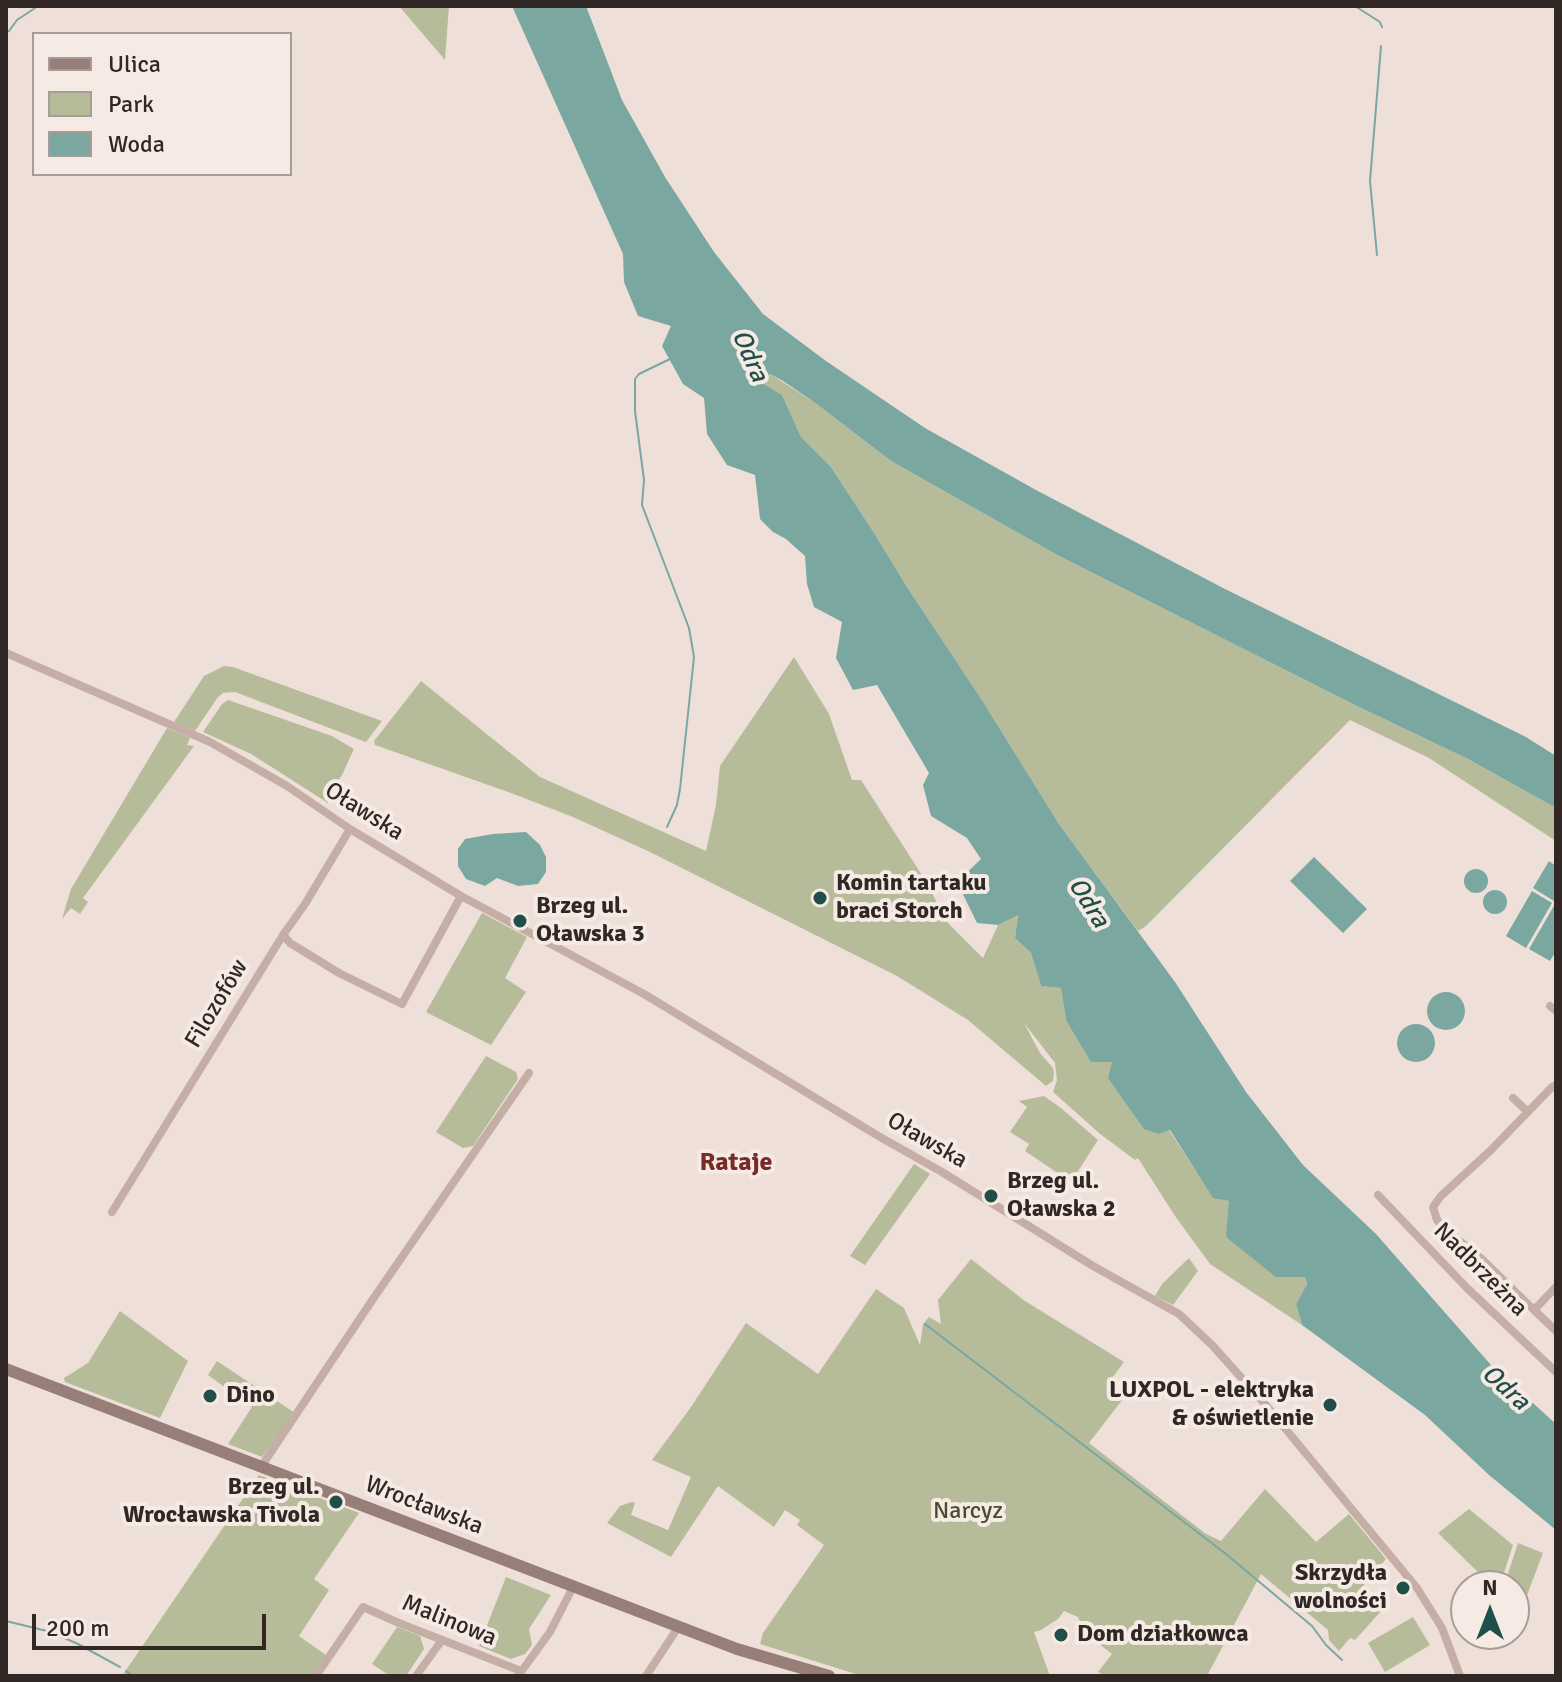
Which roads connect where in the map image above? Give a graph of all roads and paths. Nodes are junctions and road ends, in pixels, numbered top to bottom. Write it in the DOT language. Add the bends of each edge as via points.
graph roads {
  1 [pos="6,653"];
  2 [pos="350,829"];
  3 [pos="461,896"];
  4 [pos="283,935"];
  5 [pos="529,1073"];
  6 [pos="1556,1085"];
  7 [pos="1513,1098"];
  8 [pos="1528,1112"];
  9 [pos="1378,1195"];
  10 [pos="112,1212"];
  11 [pos="1556,1287"];
  12 [pos="1534,1310"];
  13 [pos="1556,1331"];
  14 [pos="6,1369"];
  15 [pos="1556,1372"];
  16 [pos="261,1467"];
  17 [pos="573,1587"];
  18 [pos="679,1626"];
  19 [pos="442,1640"];
  20 [pos="520,1673"];
  21 [pos="316,1676"];
  22 [pos="416,1676"];
  23 [pos="646,1676"];
  24 [pos="829,1676"];
  25 [pos="1460,1676"];
  1 -- 2 [label="street, Oławska" via="210,742"];
  2 -- 3 [label="street, Oławska"];
  2 -- 4 [label="street, Filozofów"];
  3 -- 4 [label="street" via="402,1004 339,973"];
  3 -- 25 [label="street, Oławska" via="644,994 1179,1314 1265,1404 1417,1588 1442,1628"];
  4 -- 10 [label="street, Filozofów"];
  5 -- 16 [label="street"];
  6 -- 8 [label="street"];
  7 -- 8 [label="street"];
  8 -- 12 [label="street" via="1433,1207 1444,1228"];
  9 -- 15 [label="street, Nadbrzeżna"];
  11 -- 12 [label="street"];
  12 -- 13 [label="street"];
  14 -- 16 [label="street, Wrocławska"];
  16 -- 17 [label="street, Wrocławska"];
  17 -- 18 [label="street, Wrocławska"];
  17 -- 20 [label="street" via="550,1632"];
  18 -- 23 [label="street"];
  18 -- 24 [label="street, Wrocławska"];
  19 -- 20 [label="street, Malinowa"];
  19 -- 21 [label="street, Malinowa" via="363,1607"];
  19 -- 22 [label="street"];
}
